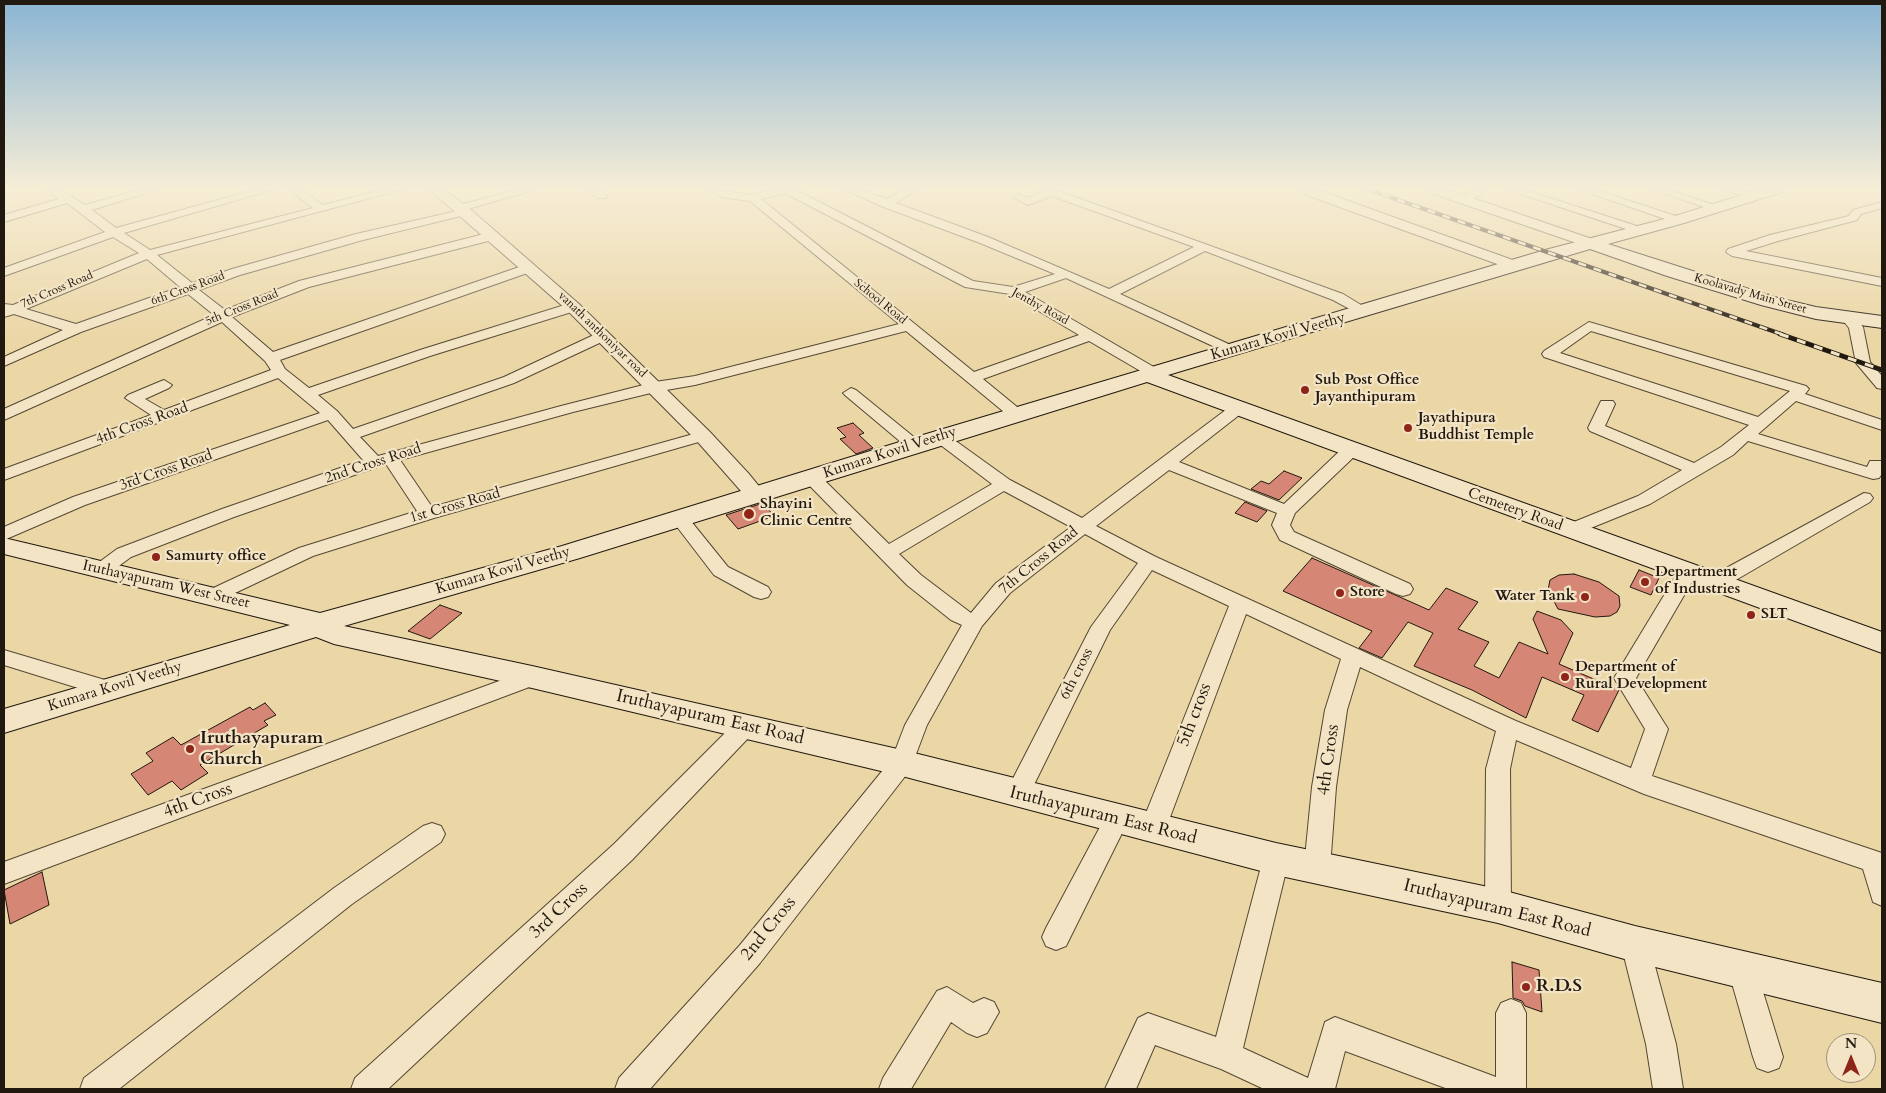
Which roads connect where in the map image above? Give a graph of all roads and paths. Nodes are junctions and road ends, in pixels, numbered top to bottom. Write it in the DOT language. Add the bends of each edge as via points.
graph roads {
  1 [pos="93,240"];
  2 [pos="127,240"];
  3 [pos="200,240"];
  4 [pos="349,240"];
  5 [pos="476,240"];
  6 [pos="497,240"];
  7 [pos="804,240"];
  8 [pos="885,240"];
  9 [pos="984,240"];
  10 [pos="1184,240"];
  11 [pos="1444,240"];
  12 [pos="1581,240"];
  13 [pos="1606,240"];
  14 [pos="1768,240"];
  15 [pos="1593,244"];
  16 [pos="1204,247"];
  17 [pos="148,254"];
  18 [pos="1516,266"];
  19 [pos="529,268"];
  20 [pos="4,272"];
  21 [pos="1067,274"];
  22 [pos="1882,282"];
  23 [pos="189,289"];
  24 [pos="1014,290"];
  25 [pos="1111,293"];
  26 [pos="573,307"];
  27 [pos="7,309"];
  28 [pos="1364,312"];
  29 [pos="223,316"];
  30 [pos="1848,318"];
  31 [pos="1882,322"];
  32 [pos="909,326"];
  33 [pos="76,329"];
  34 [pos="603,336"];
  35 [pos="1089,336"];
  36 [pos="1230,350"];
  37 [pos="271,358"];
  38 [pos="4,362"];
  39 [pos="280,372"];
  40 [pos="1151,374"];
  41 [pos="971,378"];
  42 [pos="164,385"];
  43 [pos="1882,385"];
  44 [pos="655,387"];
  45 [pos="850,393"];
  46 [pos="306,394"];
  47 [pos="1794,395"];
  48 [pos="1607,404"];
  49 [pos="1237,409"];
  50 [pos="331,414"];
  51 [pos="1016,414"];
  52 [pos="4,415"];
  53 [pos="164,416"];
  54 [pos="1759,423"];
  55 [pos="1882,425"];
  56 [pos="1745,435"];
  57 [pos="350,436"];
  58 [pos="703,436"];
  59 [pos="940,437"];
  60 [pos="914,445"];
  61 [pos="1352,449"];
  62 [pos="382,460"];
  63 [pos="1167,463"];
  64 [pos="1876,465"];
  65 [pos="1696,470"];
  66 [pos="4,475"];
  67 [pos="812,478"];
  68 [pos="1004,484"];
  69 [pos="755,496"];
  70 [pos="1864,498"];
  71 [pos="1287,511"];
  72 [pos="428,514"];
  73 [pos="680,519"];
  74 [pos="1082,525"];
  75 [pos="1570,530"];
  76 [pos="4,534"];
  77 [pos="4,546"];
  78 [pos="888,553"];
  79 [pos="1149,561"];
  80 [pos="101,570"];
  81 [pos="1688,573"];
  82 [pos="1715,583"];
  83 [pos="1403,589"];
  84 [pos="761,592"];
  85 [pos="214,596"];
  86 [pos="1240,603"];
  87 [pos="974,622"];
  88 [pos="322,626"];
  89 [pos="1882,643"];
  90 [pos="1353,654"];
  91 [pos="4,657"];
  92 [pos="532,677"];
  93 [pos="107,689"];
  94 [pos="4,721"];
  95 [pos="746,726"];
  96 [pos="1508,727"];
  97 [pos="902,764"];
  98 [pos="1638,781"];
  99 [pos="1017,794"];
  100 [pos="1117,819"];
  101 [pos="1153,828"];
  102 [pos="432,834"];
  103 [pos="1276,859"];
  104 [pos="1878,862"];
  105 [pos="1317,868"];
  106 [pos="4,873"];
  107 [pos="1882,894"];
  108 [pos="1498,906"];
  109 [pos="1056,937"];
  110 [pos="1635,944"];
  111 [pos="1742,969"];
  112 [pos="1882,1003"];
  113 [pos="984,1012"];
  114 [pos="1511,1013"];
  115 [pos="1226,1056"];
  116 [pos="1768,1056"];
  117 [pos="95,1089"];
  118 [pos="366,1089"];
  119 [pos="630,1089"];
  120 [pos="894,1089"];
  121 [pos="1120,1089"];
  122 [pos="1298,1089"];
  123 [pos="1320,1089"];
  124 [pos="1488,1089"];
  125 [pos="1511,1089"];
  126 [pos="1668,1089"];
  1 -- 20 [label="street"];
  2 -- 17 [label="street"];
  3 -- 17 [label="street, 7th Cross Road"];
  4 -- 23 [label="street, 6th Cross Road" via="236,272"];
  5 -- 29 [label="street, 5th Cross Road" via="304,284"];
  6 -- 19 [label="street, vanath anthoniyar road"];
  7 -- 32 [label="street, School Road"];
  8 -- 24 [label="street, Jenthy Road" via="970,284"];
  9 -- 21 [label="street"];
  10 -- 16 [label="street"];
  11 -- 18 [label="street"];
  12 -- 15 [label="street"];
  13 -- 15 [label="main road, Kumara Kovil Veethy"];
  14 -- 22 [label="street" via="1732,252"];
  15 -- 18 [label="main road, Kumara Kovil Veethy"];
  15 -- 30 [label="main road, Koolavady Main Street" via="1768,301"];
  16 -- 25 [label="street"];
  16 -- 28 [label="street" via="1338,297"];
  17 -- 23 [label="street"];
  17 -- 27 [label="street, 7th Cross Road"];
  18 -- 28 [label="main road, Kumara Kovil Veethy"];
  19 -- 26 [label="street, vanath anthoniyar road"];
  19 -- 37 [label="street"];
  21 -- 24 [label="street"];
  21 -- 25 [label="street"];
  23 -- 29 [label="street"];
  23 -- 33 [label="street, 6th Cross Road"];
  24 -- 35 [label="street, Jenthy Road"];
  25 -- 36 [label="street"];
  26 -- 34 [label="street, vanath anthoniyar road"];
  26 -- 46 [label="street"];
  27 -- 33 [label="street"];
  28 -- 36 [label="main road, Kumara Kovil Veethy"];
  29 -- 37 [label="street"];
  29 -- 52 [label="street, 5th Cross Road"];
  30 -- 31 [label="main road, Koolavady Main Street"];
  30 -- 43 [label="street" via="1856,327 1863,363"];
  32 -- 41 [label="street, School Road"];
  32 -- 44 [label="street" via="695,380"];
  33 -- 38 [label="street, 6th Cross Road"];
  34 -- 44 [label="street, vanath anthoniyar road"];
  34 -- 57 [label="street" via="509,380"];
  35 -- 40 [label="street, Jenthy Road"];
  35 -- 41 [label="street"];
  36 -- 40 [label="main road, Kumara Kovil Veethy"];
  37 -- 39 [label="street"];
  39 -- 46 [label="street"];
  39 -- 53 [label="street, 4th Cross Road"];
  40 -- 49 [label="main road, Cemetery Road"];
  40 -- 51 [label="main road, Kumara Kovil Veethy"];
  41 -- 51 [label="street, School Road"];
  42 -- 53 [label="street" via="133,398"];
  44 -- 58 [label="street, vanath anthoniyar road"];
  44 -- 62 [label="street, 2nd Cross Road"];
  45 -- 60 [label="street"];
  46 -- 50 [label="street"];
  47 -- 54 [label="street"];
  47 -- 54 [label="street" via="1801,389 1589,326 1549,354"];
  47 -- 55 [label="street"];
  48 -- 65 [label="street" via="1596,428"];
  49 -- 61 [label="main road, Cemetery Road"];
  49 -- 63 [label="street, 7th Cross Road"];
  50 -- 57 [label="street"];
  50 -- 76 [label="street, 3rd Cross Road" via="79,501"];
  51 -- 59 [label="main road, Kumara Kovil Veethy"];
  53 -- 66 [label="street, 4th Cross Road"];
  54 -- 56 [label="street"];
  56 -- 64 [label="street" via="1873,474"];
  56 -- 65 [label="street" via="1727,452"];
  57 -- 62 [label="street"];
  58 -- 69 [label="street, vanath anthoniyar road"];
  58 -- 72 [label="street, 1st Cross Road"];
  59 -- 60 [label="main road, Kumara Kovil Veethy"];
  59 -- 68 [label="street"];
  60 -- 67 [label="main road, Kumara Kovil Veethy"];
  61 -- 71 [label="street"];
  61 -- 75 [label="main road, Cemetery Road"];
  62 -- 72 [label="street"];
  62 -- 80 [label="street, 2nd Cross Road" via="124,553"];
  63 -- 71 [label="street"];
  63 -- 74 [label="street, 7th Cross Road"];
  65 -- 75 [label="street" via="1644,500"];
  67 -- 69 [label="main road, Kumara Kovil Veethy"];
  67 -- 78 [label="street"];
  68 -- 74 [label="street"];
  68 -- 78 [label="street"];
  69 -- 73 [label="main road, Kumara Kovil Veethy"];
  70 -- 82 [label="street"];
  71 -- 83 [label="street" via="1281,525 1287,536"];
  72 -- 85 [label="street, 1st Cross Road" via="306,552"];
  73 -- 84 [label="street" via="721,571"];
  73 -- 88 [label="main road, Kumara Kovil Veethy"];
  74 -- 79 [label="street"];
  74 -- 87 [label="street, 7th Cross Road" via="1003,588"];
  75 -- 81 [label="main road, Cemetery Road"];
  77 -- 80 [label="main road, Iruthayapuram West Street"];
  78 -- 87 [label="street" via="914,580 958,615"];
  79 -- 86 [label="street"];
  79 -- 99 [label="street, 6th cross" via="1101,627"];
  80 -- 85 [label="main road, Iruthayapuram West Street"];
  81 -- 82 [label="main road, Cemetery Road"];
  81 -- 98 [label="street" via="1625,678 1658,729"];
  82 -- 89 [label="main road, Cemetery Road"];
  85 -- 88 [label="main road, Iruthayapuram West Street"];
  86 -- 90 [label="street"];
  86 -- 101 [label="street, 5th cross"];
  87 -- 97 [label="street, 7th Cross Road" via="916,725"];
  88 -- 92 [label="main road, Iruthayapuram East Road" via="334,634"];
  88 -- 93 [label="main road, Kumara Kovil Veethy"];
  90 -- 96 [label="street"];
  90 -- 105 [label="street, 4th Cross" via="1336,710 1324,787"];
  91 -- 93 [label="street"];
  92 -- 95 [label="main road, Iruthayapuram East Road"];
  92 -- 106 [label="street, 4th Cross"];
  93 -- 94 [label="main road, Kumara Kovil Veethy"];
  95 -- 97 [label="main road, Iruthayapuram East Road"];
  95 -- 118 [label="street, 3rd Cross" via="623,852"];
  96 -- 98 [label="street"];
  96 -- 108 [label="street" via="1498,769"];
  97 -- 99 [label="main road, Iruthayapuram East Road"];
  97 -- 119 [label="street, 2nd Cross" via="750,954"];
  98 -- 104 [label="street"];
  99 -- 100 [label="main road, Iruthayapuram East Road"];
  100 -- 101 [label="main road, Iruthayapuram East Road"];
  100 -- 109 [label="street"];
  101 -- 103 [label="main road, Iruthayapuram East Road"];
  102 -- 117 [label="street" via="343,896"];
  103 -- 105 [label="main road, Iruthayapuram East Road"];
  103 -- 115 [label="street"];
  104 -- 107 [label="street"];
  105 -- 108 [label="main road, Iruthayapuram East Road"];
  108 -- 110 [label="main road, Iruthayapuram East Road"];
  110 -- 111 [label="main road, Iruthayapuram East Road"];
  110 -- 126 [label="street" via="1661,1044"];
  111 -- 112 [label="main road, Iruthayapuram East Road"];
  111 -- 116 [label="street"];
  113 -- 120 [label="street" via="977,1023 946,1001"];
  114 -- 125 [label="street"];
  115 -- 121 [label="street" via="1148,1028"];
  115 -- 122 [label="street"];
  123 -- 124 [label="street" via="1335,1032"];
}
